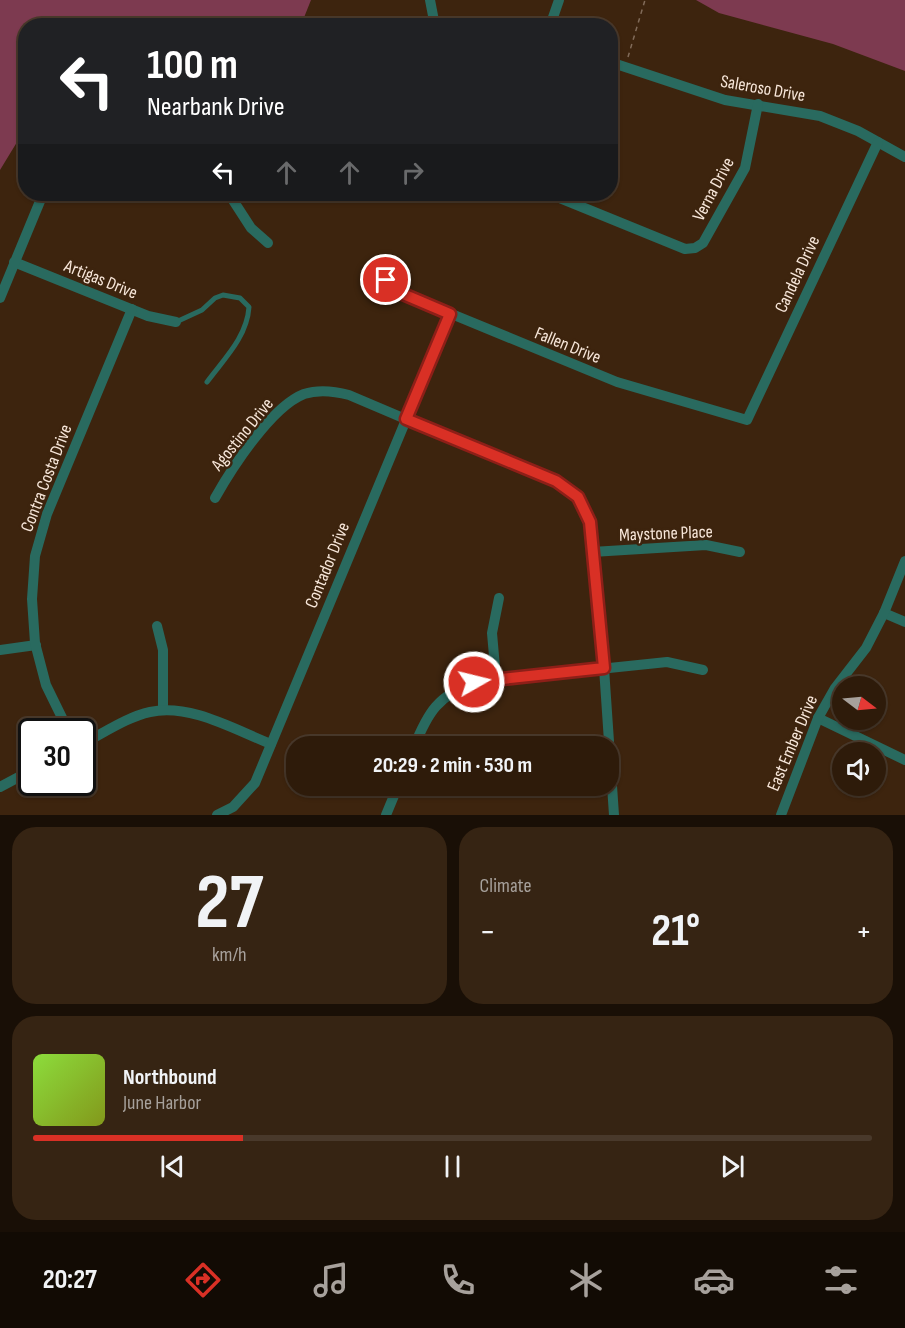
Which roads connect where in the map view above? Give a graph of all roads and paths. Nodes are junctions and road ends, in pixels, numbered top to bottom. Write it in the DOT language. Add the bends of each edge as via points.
graph roads {
  1 [pos="430,0"];
  2 [pos="559,0"];
  3 [pos="645,0"];
  4 [pos="433,18"];
  5 [pos="553,18"];
  6 [pos="618,65"];
  7 [pos="625,67"];
  8 [pos="758,104"];
  9 [pos="878,142"];
  10 [pos="905,157"];
  11 [pos="40,201"];
  12 [pos="234,201"];
  13 [pos="567,201"];
  14 [pos="268,243"];
  15 [pos="14,262"];
  16 [pos="386,280"];
  17 [pos="0,298"];
  18 [pos="132,309"];
  19 [pos="450,314"];
  20 [pos="176,322"];
  21 [pos="207,382"];
  22 [pos="406,419"];
  23 [pos="747,420"];
  24 [pos="215,498"];
  25 [pos="591,552"];
  26 [pos="740,552"];
  27 [pos="905,561"];
  28 [pos="500,598"];
  29 [pos="884,613"];
  30 [pos="905,622"];
  31 [pos="157,626"];
  32 [pos="36,645"];
  33 [pos="0,650"];
  34 [pos="604,668"];
  35 [pos="703,670"];
  36 [pos="496,678"];
  37 [pos="163,710"];
  38 [pos="62,718"];
  39 [pos="818,718"];
  40 [pos="418,736"];
  41 [pos="96,737"];
  42 [pos="271,744"];
  43 [pos="905,760"];
  44 [pos="18,777"];
  45 [pos="0,787"];
  46 [pos="394,796"];
  47 [pos="218,815"];
  48 [pos="386,815"];
  49 [pos="614,815"];
  50 [pos="781,815"];
  1 -- 4 [label="street"];
  2 -- 5 [label="street"];
  3 -- 7 [label="path"];
  6 -- 7 [label="street, Saleroso Drive"];
  7 -- 8 [label="street, Saleroso Drive" via="698,93"];
  8 -- 9 [label="street, Saleroso Drive" via="820,116"];
  8 -- 13 [label="street, Verna Drive" via="745,168 703,243 695,248 685,249"];
  9 -- 10 [label="street, Saleroso Drive"];
  9 -- 23 [label="street, Candela Drive"];
  11 -- 15 [label="street"];
  12 -- 14 [label="street" via="251,228"];
  15 -- 17 [label="street"];
  15 -- 18 [label="street, Artigas Drive"];
  16 -- 19 [label="street, Fallen Drive" via="403,294"];
  18 -- 20 [label="street, Artigas Drive"];
  18 -- 32 [label="street, Contra Costa Drive" via="47,513 34,567"];
  19 -- 22 [label="street, Contador Drive"];
  19 -- 23 [label="street, Fallen Drive" via="617,382"];
  20 -- 21 [label="lane" via="223,295 240,298 249,307 243,333"];
  22 -- 24 [label="street, Agostino Drive" via="333,391 303,395 273,418 229,473"];
  22 -- 25 [label="street, Agostino Drive" via="568,488 578,497 590,522"];
  22 -- 42 [label="street, Contador Drive"];
  25 -- 26 [label="street, Maystone Place" via="706,545"];
  25 -- 34 [label="street, Agostino Drive"];
  27 -- 29 [label="street, East Ember Drive"];
  28 -- 36 [label="street" via="492,633"];
  29 -- 30 [label="street"];
  29 -- 39 [label="street, East Ember Drive" via="866,648"];
  31 -- 37 [label="street" via="163,650"];
  32 -- 33 [label="street"];
  32 -- 38 [label="street, Contra Costa Drive" via="46,686"];
  34 -- 35 [label="street" via="667,662"];
  34 -- 36 [label="street"];
  34 -- 49 [label="street, Agostino Drive"];
  36 -- 40 [label="street" via="452,691 425,720"];
  37 -- 41 [label="street" via="136,716"];
  37 -- 42 [label="street" via="193,714"];
  39 -- 43 [label="street"];
  39 -- 50 [label="street, East Ember Drive"];
  42 -- 47 [label="street, Contador Drive" via="249,792"];
  44 -- 45 [label="street"];
  46 -- 48 [label="street"];
}
